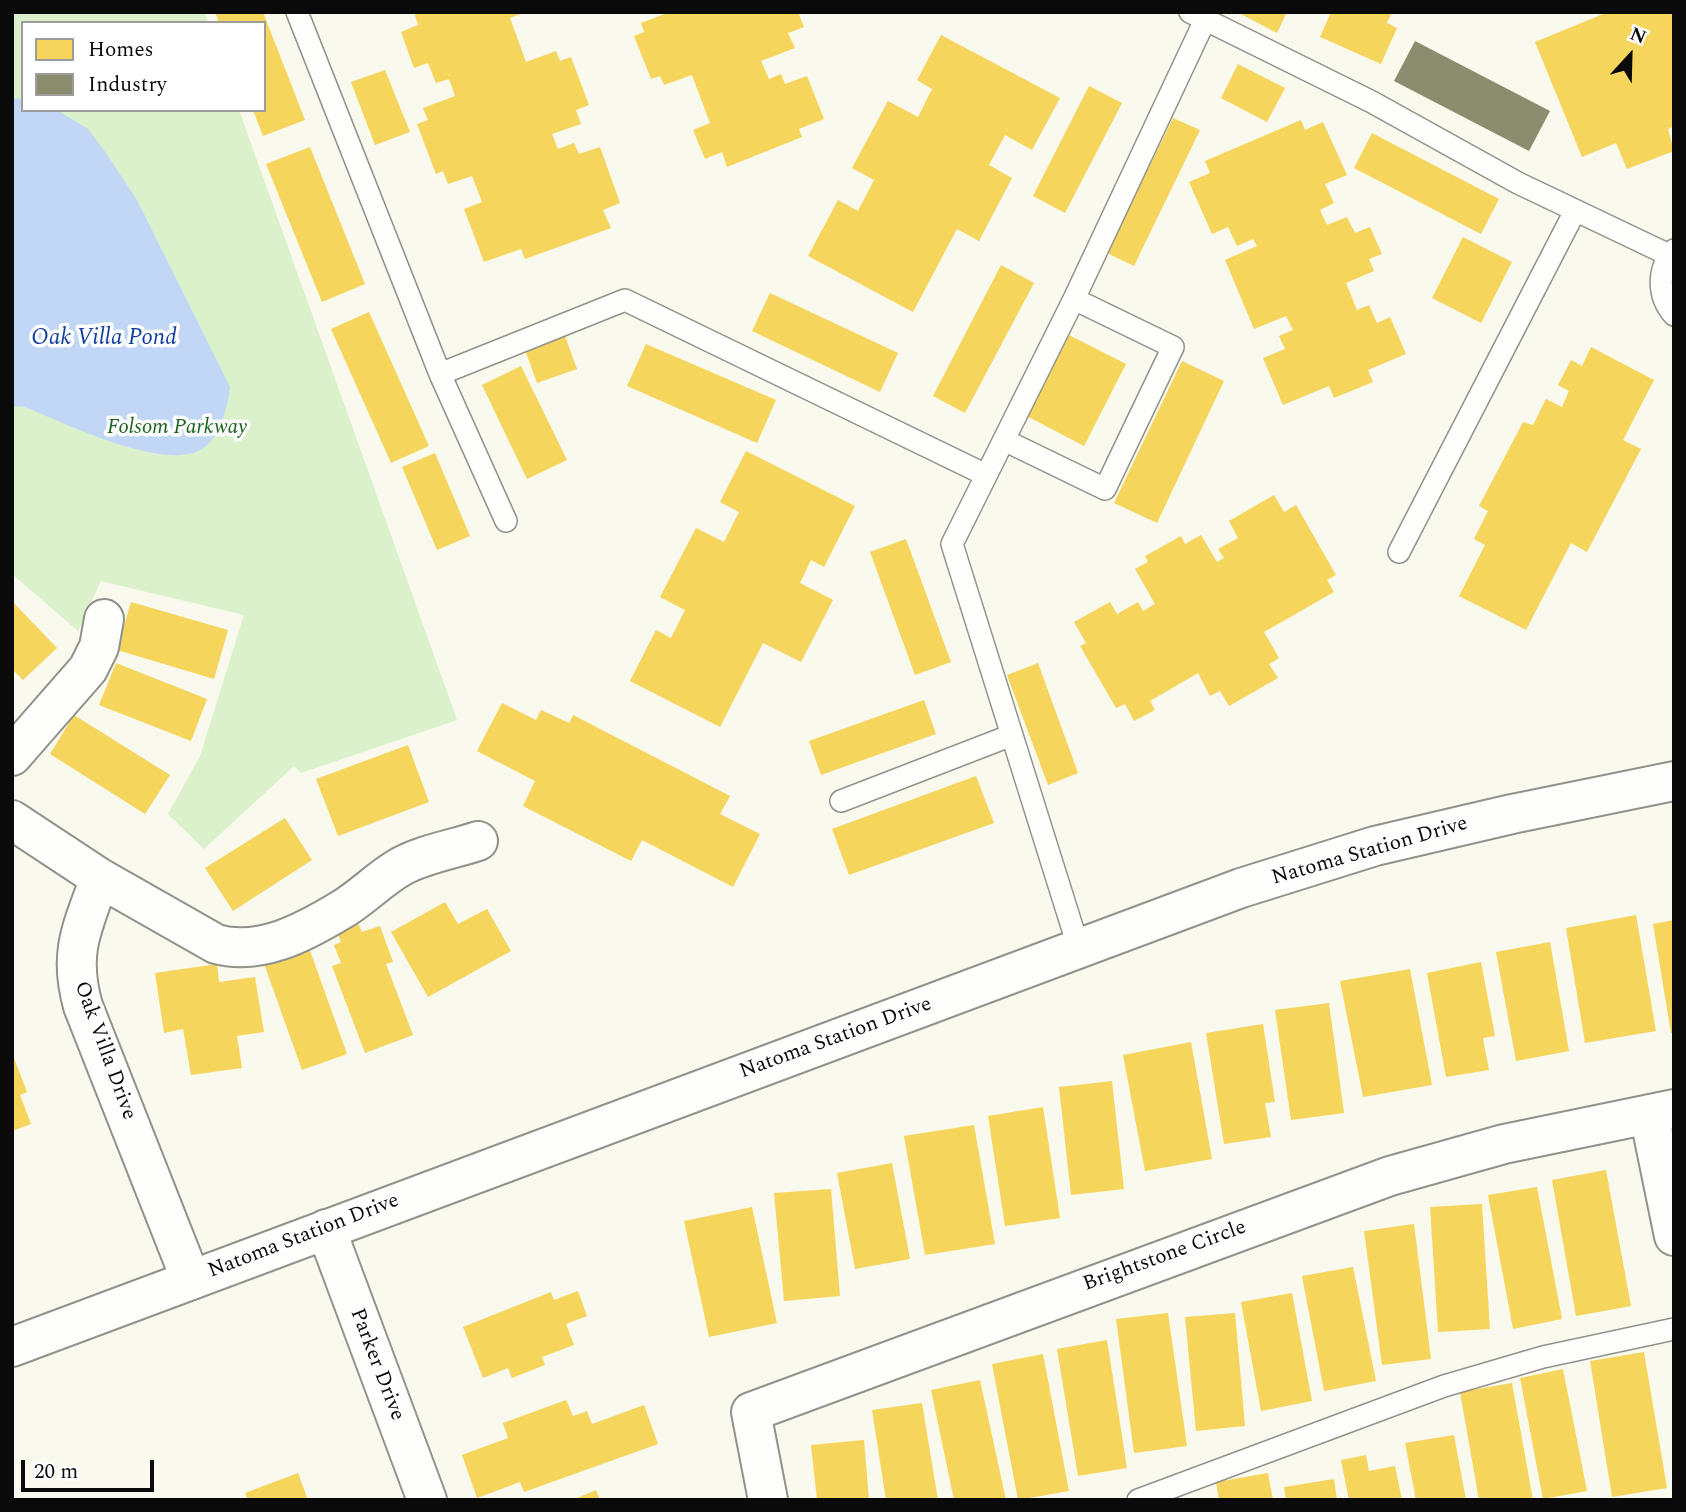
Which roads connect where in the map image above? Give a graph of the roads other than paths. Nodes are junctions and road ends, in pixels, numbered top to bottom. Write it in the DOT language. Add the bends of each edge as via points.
graph roads {
  1 [pos="297,12"];
  2 [pos="1197,16"];
  3 [pos="1575,211"];
  4 [pos="1672,252"];
  5 [pos="1074,299"];
  6 [pos="1674,315"];
  7 [pos="440,374"];
  8 [pos="1004,440"];
  9 [pos="986,475"];
  10 [pos="506,522"];
  11 [pos="1399,552"];
  12 [pos="104,619"];
  13 [pos="1012,735"];
  14 [pos="12,756"];
  15 [pos="1674,781"];
  16 [pos="841,802"];
  17 [pos="12,820"];
  18 [pos="478,841"];
  19 [pos="100,878"];
  20 [pos="1079,949"];
  21 [pos="1662,1111"];
  22 [pos="326,1229"];
  23 [pos="1674,1236"];
  24 [pos="191,1280"];
  25 [pos="1674,1329"];
  26 [pos="12,1347"];
  27 [pos="427,1500"];
  28 [pos="768,1500"];
  29 [pos="1138,1500"];
  1 -- 7 [label="lane"];
  2 -- 3 [label="lane" via="1372,102"];
  2 -- 5 [label="lane"];
  3 -- 4 [label="lane"];
  3 -- 11 [label="lane"];
  4 -- 6 [label="lane" via="1662,269 1661,284"];
  5 -- 8 [label="lane"];
  5 -- 8 [label="lane" via="1173,347 1105,489"];
  7 -- 9 [label="lane" via="625,300"];
  7 -- 10 [label="lane"];
  8 -- 9 [label="lane"];
  9 -- 13 [label="lane" via="952,544"];
  12 -- 14 [label="street" via="99,647 88,669"];
  13 -- 16 [label="lane"];
  13 -- 20 [label="lane"];
  15 -- 20 [label="street, Natoma Station Drive" via="1375,846 1241,888"];
  17 -- 19 [label="street"];
  18 -- 19 [label="street" via="402,865 342,910 272,944 253,948 216,944"];
  19 -- 24 [label="street, Oak Villa Drive" via="79,935 75,979"];
  20 -- 22 [label="street, Natoma Station Drive"];
  21 -- 23 [label="street"];
  21 -- 28 [label="street, Brightstone Circle" via="1504,1144 1390,1176 751,1412"];
  22 -- 24 [label="street, Natoma Station Drive"];
  22 -- 27 [label="street, Parker Drive"];
  24 -- 26 [label="street, Natoma Station Drive"];
  25 -- 29 [label="lane" via="1543,1357 1444,1386"];
}
